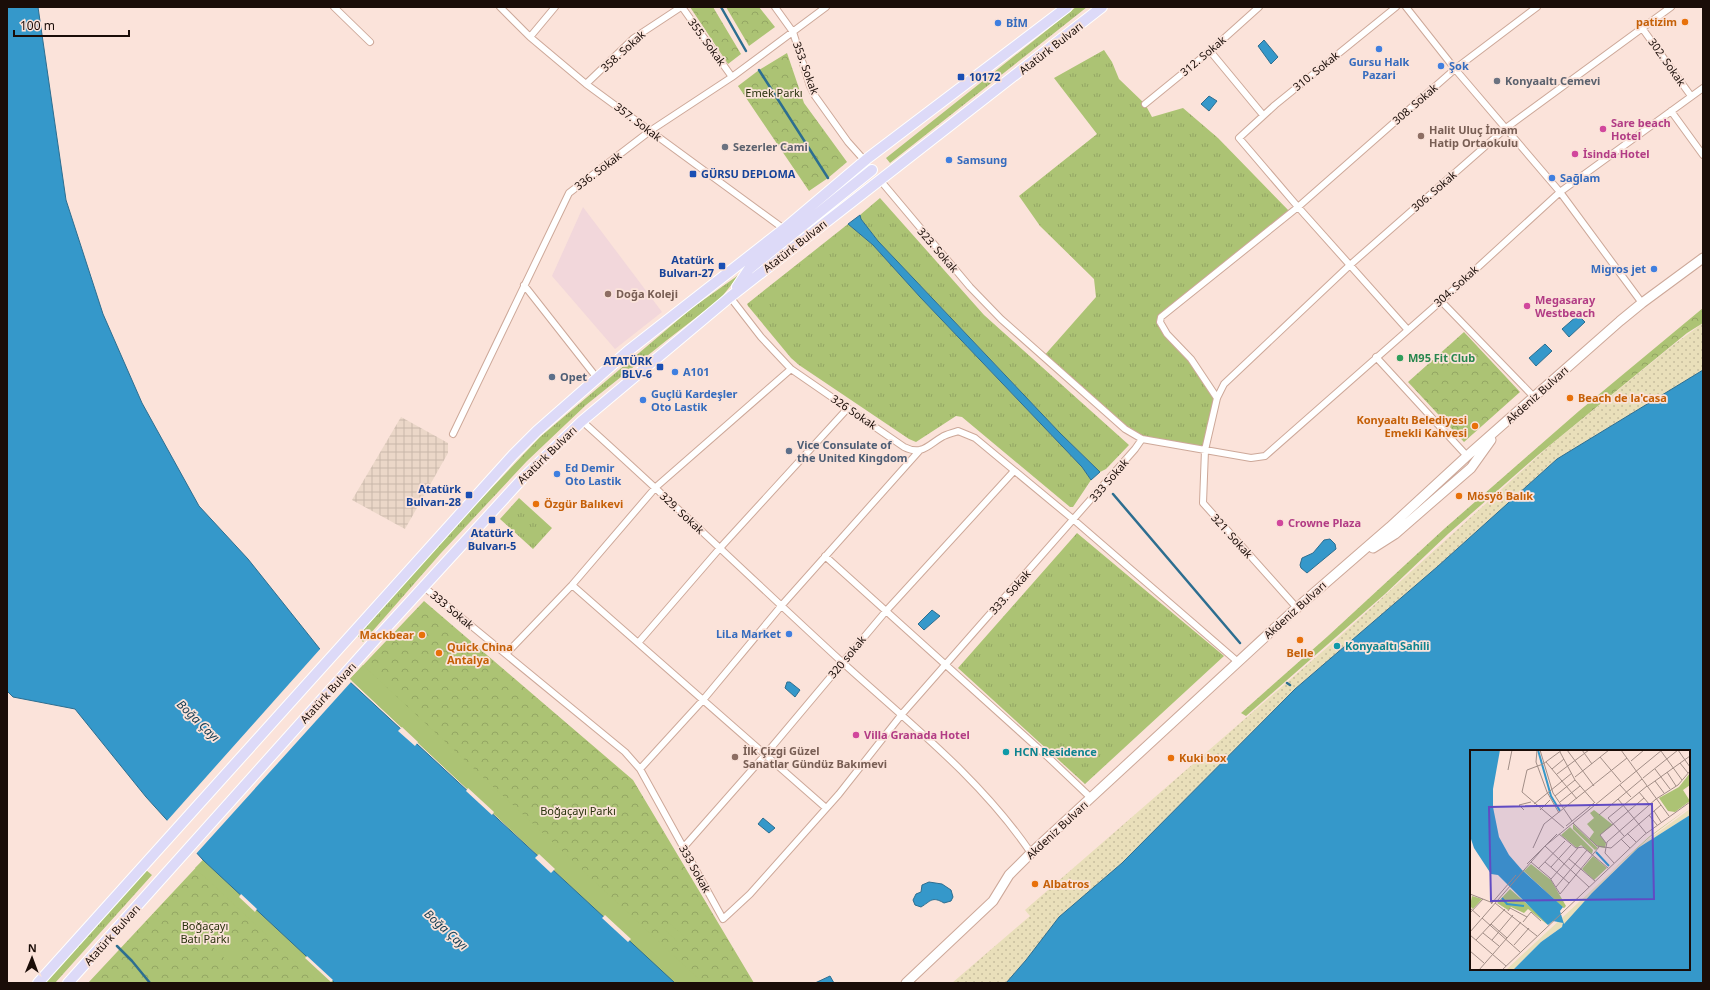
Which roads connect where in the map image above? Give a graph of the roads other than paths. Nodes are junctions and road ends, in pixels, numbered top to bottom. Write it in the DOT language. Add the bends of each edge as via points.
graph roads {
  1 [pos="334,7"];
  2 [pos="500,7"];
  3 [pos="555,7"];
  4 [pos="682,7"];
  5 [pos="775,7"];
  6 [pos="826,7"];
  7 [pos="1067,7"];
  8 [pos="1102,7"];
  9 [pos="1259,7"];
  10 [pos="1396,7"];
  11 [pos="1406,7"];
  12 [pos="1537,7"];
  13 [pos="1671,7"];
  14 [pos="1642,28"];
  15 [pos="793,32"];
  16 [pos="530,37"];
  17 [pos="370,42"];
  18 [pos="1210,51"];
  19 [pos="1455,69"];
  20 [pos="732,77"];
  21 [pos="586,84"];
  22 [pos="1703,88"];
  23 [pos="1691,96"];
  24 [pos="1145,104"];
  25 [pos="1671,111"];
  26 [pos="1263,115"];
  27 [pos="1506,128"];
  28 [pos="650,131"];
  29 [pos="1703,155"];
  30 [pos="866,160"];
  31 [pos="872,170"];
  32 [pos="882,179"];
  33 [pos="1560,192"];
  34 [pos="1298,207"];
  35 [pos="784,229"];
  36 [pos="1703,258"];
  37 [pos="1350,265"];
  38 [pos="524,285"];
  39 [pos="730,297"];
  40 [pos="1440,301"];
  41 [pos="1642,303"];
  42 [pos="1407,329"];
  43 [pos="1376,358"];
  44 [pos="790,369"];
  45 [pos="597,378"];
  46 [pos="1534,397"];
  47 [pos="1217,398"];
  48 [pos="848,408"];
  49 [pos="582,421"];
  50 [pos="1504,423"];
  51 [pos="453,434"];
  52 [pos="1142,439"];
  53 [pos="920,450"];
  54 [pos="1205,450"];
  55 [pos="1464,459"];
  56 [pos="1468,470"];
  57 [pos="1014,471"];
  58 [pos="656,487"];
  59 [pos="1074,520"];
  60 [pos="1392,531"];
  61 [pos="720,548"];
  62 [pos="825,556"];
  63 [pos="572,585"];
  64 [pos="424,587"];
  65 [pos="782,605"];
  66 [pos="1297,608"];
  67 [pos="886,611"];
  68 [pos="638,643"];
  69 [pos="506,654"];
  70 [pos="842,662"];
  71 [pos="1238,662"];
  72 [pos="946,664"];
  73 [pos="703,700"];
  74 [pos="902,714"];
  75 [pos="765,755"];
  76 [pos="640,769"];
  77 [pos="1091,798"];
  78 [pos="826,808"];
  79 [pos="683,848"];
  80 [pos="1031,853"];
  81 [pos="38,983"];
  82 [pos="68,983"];
  83 [pos="906,983"];
  1 -- 17 [label="street"];
  2 -- 16 [label="street, 357. Sokak"];
  3 -- 16 [label="street"];
  4 -- 20 [label="street, 355. Sokak"];
  4 -- 21 [label="street, 358. Sokak" via="634,38"];
  5 -- 15 [label="street, 353. Sokak"];
  6 -- 15 [label="street, 336. Sokak"];
  7 -- 30 [label="main road, Atatürk Bulvarı"];
  8 -- 32 [label="main road, Atatürk Bulvarı"];
  9 -- 18 [label="street, 312. Sokak"];
  10 -- 26 [label="street, 310. Sokak"];
  11 -- 19 [label="street"];
  12 -- 19 [label="street, 308. Sokak"];
  13 -- 14 [label="street, 306. Sokak"];
  14 -- 23 [label="street, 302. Sokak"];
  14 -- 27 [label="street, 306. Sokak"];
  15 -- 20 [label="street, 336. Sokak"];
  15 -- 30 [label="street, 353. Sokak" via="815,96"];
  16 -- 21 [label="street, 357. Sokak"];
  18 -- 24 [label="street, 312. Sokak"];
  18 -- 26 [label="street"];
  19 -- 27 [label="street"];
  19 -- 34 [label="street, 308. Sokak"];
  20 -- 28 [label="street, 336. Sokak"];
  21 -- 28 [label="street, 357. Sokak"];
  22 -- 23 [label="street, 304. Sokak"];
  23 -- 25 [label="street, 304. Sokak"];
  25 -- 29 [label="street"];
  25 -- 33 [label="street, 304. Sokak"];
  26 -- 34 [label="street, 310. Sokak" via="1239,138"];
  27 -- 33 [label="street"];
  27 -- 37 [label="street, 306. Sokak"];
  28 -- 35 [label="street, 357. Sokak"];
  28 -- 38 [label="street, 336. Sokak" via="569,193"];
  30 -- 31 [label="main road" via="872,166"];
  30 -- 32 [label="main road"];
  30 -- 35 [label="main road, Atatürk Bulvarı"];
  31 -- 32 [label="main road"];
  31 -- 39 [label="main road" via="749,269"];
  32 -- 39 [label="main road, Atatürk Bulvarı"];
  32 -- 52 [label="street, 323. Sokak" via="907,214 970,287 1090,400 1125,429"];
  33 -- 40 [label="street, 304. Sokak"];
  33 -- 41 [label="street"];
  34 -- 37 [label="street"];
  34 -- 47 [label="street, 308. Sokak" via="1161,317 1160,322 1167,334 1191,359"];
  35 -- 45 [label="main road, Atatürk Bulvarı"];
  36 -- 41 [label="main road, Akdeniz Bulvarı"];
  37 -- 42 [label="street"];
  37 -- 47 [label="street, 306. Sokak" via="1224,384"];
  38 -- 45 [label="street"];
  38 -- 51 [label="street, 336. Sokak"];
  39 -- 44 [label="street, 326 Sokak"];
  39 -- 49 [label="main road, Atatürk Bulvarı"];
  40 -- 42 [label="street, 304. Sokak"];
  40 -- 46 [label="street"];
  41 -- 46 [label="main road, Akdeniz Bulvarı"];
  42 -- 43 [label="street, 304. Sokak"];
  43 -- 54 [label="street, 304. Sokak" via="1265,456 1251,458"];
  43 -- 55 [label="street"];
  44 -- 48 [label="street, 326 Sokak"];
  44 -- 58 [label="street"];
  45 -- 81 [label="main road, Atatürk Bulvarı" via="513,455"];
  46 -- 50 [label="main road, Akdeniz Bulvarı"];
  47 -- 54 [label="street, 321. Sokak"];
  48 -- 53 [label="street, 326 Sokak" via="904,447"];
  48 -- 61 [label="street"];
  49 -- 58 [label="street, 329. Sokak"];
  49 -- 64 [label="main road, Atatürk Bulvarı" via="523,478"];
  50 -- 55 [label="main road, Akdeniz Bulvarı"];
  50 -- 56 [label="main road"];
  52 -- 54 [label="street, 304. Sokak"];
  52 -- 59 [label="street, 333 Sokak"];
  53 -- 57 [label="street" via="958,431 975,438"];
  53 -- 62 [label="street"];
  54 -- 66 [label="street, 321. Sokak" via="1203,503"];
  55 -- 56 [label="main road" via="1470,464"];
  55 -- 60 [label="main road, Akdeniz Bulvarı"];
  56 -- 60 [label="main road"];
  57 -- 59 [label="street"];
  57 -- 67 [label="street, 320 sokak"];
  58 -- 61 [label="street, 329. Sokak"];
  58 -- 63 [label="street"];
  59 -- 71 [label="street"];
  59 -- 72 [label="street, 333. Sokak"];
  60 -- 66 [label="main road, Akdeniz Bulvarı"];
  61 -- 65 [label="street, 329. Sokak"];
  61 -- 68 [label="street"];
  62 -- 65 [label="street"];
  62 -- 67 [label="street"];
  63 -- 68 [label="street"];
  63 -- 69 [label="street"];
  64 -- 69 [label="street, 333 Sokak"];
  64 -- 82 [label="main road, Atatürk Bulvarı"];
  65 -- 70 [label="street, 329. Sokak"];
  65 -- 73 [label="street"];
  66 -- 71 [label="main road, Akdeniz Bulvarı"];
  67 -- 70 [label="street, 320 sokak"];
  67 -- 72 [label="street"];
  68 -- 73 [label="street"];
  69 -- 76 [label="street, 333 Sokak" via="619,747"];
  70 -- 74 [label="street, 329. Sokak"];
  70 -- 75 [label="street, 320 sokak"];
  71 -- 77 [label="main road, Akdeniz Bulvarı"];
  72 -- 74 [label="street, 333 Sokak"];
  72 -- 77 [label="street"];
  73 -- 75 [label="street"];
  73 -- 76 [label="street"];
  74 -- 78 [label="street, 333 Sokak"];
  74 -- 80 [label="street, 329. Sokak" via="977,787 1023,840"];
  75 -- 78 [label="street"];
  75 -- 79 [label="street, 320 sokak"];
  76 -- 79 [label="street, 333 Sokak"];
  77 -- 80 [label="main road, Akdeniz Bulvarı"];
  78 -- 79 [label="street, 333 Sokak" via="750,894 723,919"];
  80 -- 83 [label="main road, Akdeniz Bulvarı" via="1009,875 993,901"];
}
